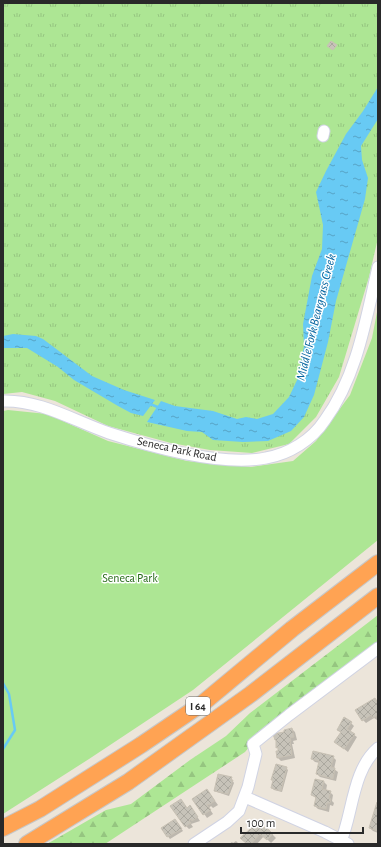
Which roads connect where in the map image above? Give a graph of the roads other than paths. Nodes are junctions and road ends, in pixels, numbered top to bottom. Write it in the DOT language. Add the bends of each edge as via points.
graph roads {
  1 [pos="378,267"];
  2 [pos="3,401"];
  3 [pos="378,563"];
  4 [pos="378,596"];
  5 [pos="378,648"];
  6 [pos="366,658"];
  7 [pos="378,659"];
  8 [pos="378,748"];
  9 [pos="245,797"];
  10 [pos="3,828"];
  11 [pos="343,843"];
  12 [pos="26,844"];
  13 [pos="194,844"];
  1 -- 2 [label="street, Seneca Park Road" via="359,348 338,399 326,420 312,434 296,447 275,456 253,460 199,456 131,440 36,405"];
  3 -- 10 [label="highway, I 64" via="292,629 203,703 40,809"];
  4 -- 12 [label="highway, I 64" via="251,694 128,782"];
  5 -- 6 [label="street"];
  6 -- 7 [label="street"];
  6 -- 9 [label="street" via="253,744 256,754"];
  8 -- 11 [label="street" via="361,772"];
  9 -- 11 [label="street"];
  9 -- 13 [label="street" via="235,815"];
}
